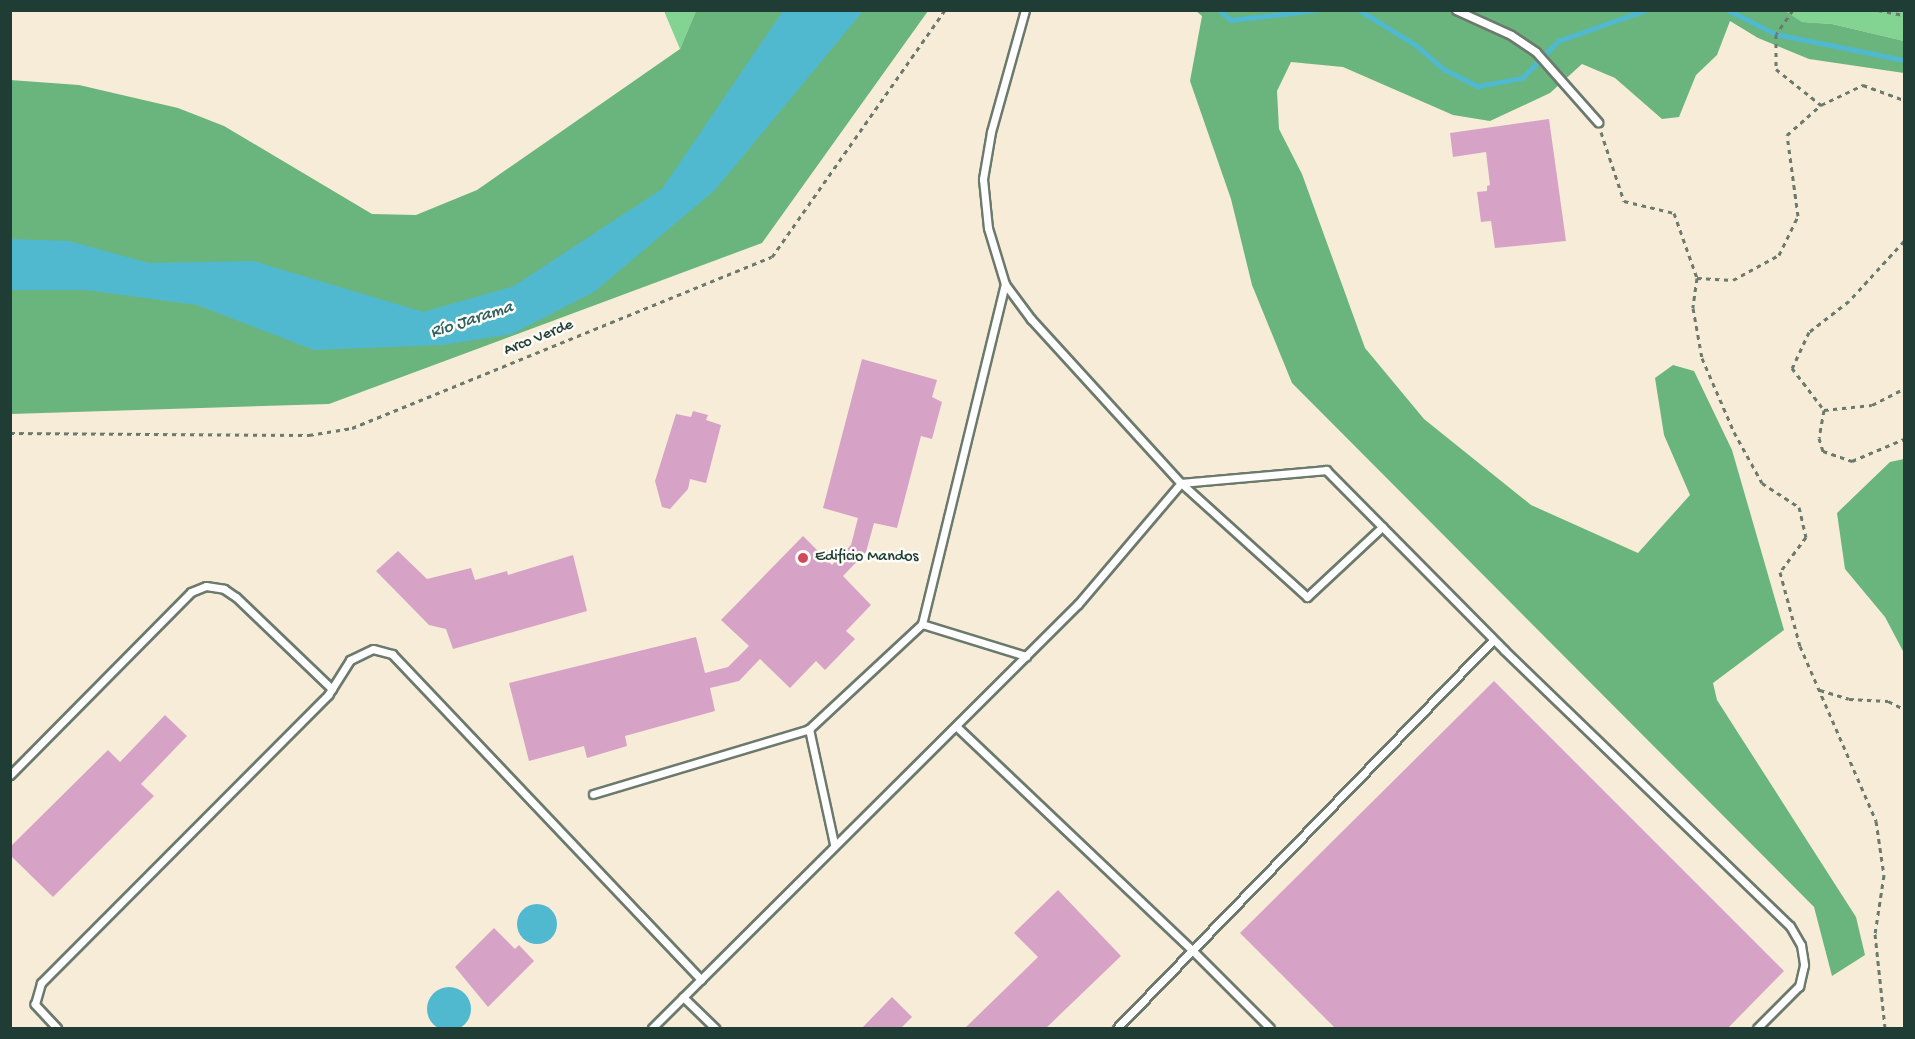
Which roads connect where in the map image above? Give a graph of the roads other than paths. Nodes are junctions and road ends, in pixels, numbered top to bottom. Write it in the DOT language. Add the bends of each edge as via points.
graph roads {
  1 [pos="1025,10"];
  2 [pos="1456,10"];
  3 [pos="1598,122"];
  4 [pos="1005,284"];
  5 [pos="1181,483"];
  6 [pos="1382,527"];
  7 [pos="922,624"];
  8 [pos="1493,640"];
  9 [pos="1026,656"];
  10 [pos="332,689"];
  11 [pos="957,727"];
  12 [pos="808,729"];
  13 [pos="10,775"];
  14 [pos="593,794"];
  15 [pos="834,844"];
  16 [pos="1192,950"];
  17 [pos="701,980"];
  18 [pos="683,997"];
  19 [pos="57,1029"];
  20 [pos="652,1029"];
  21 [pos="715,1029"];
  22 [pos="1117,1029"];
  23 [pos="1270,1029"];
  24 [pos="1757,1029"];
  1 -- 4 [label="lane" via="991,132 984,179 988,228"];
  2 -- 3 [label="lane" via="1511,35 1536,52"];
  4 -- 5 [label="lane"];
  4 -- 7 [label="lane"];
  5 -- 6 [label="lane" via="1326,470"];
  5 -- 6 [label="lane" via="1307,597"];
  5 -- 9 [label="lane" via="1078,604"];
  6 -- 8 [label="lane"];
  7 -- 9 [label="lane"];
  7 -- 12 [label="lane"];
  8 -- 16 [label="lane"];
  8 -- 24 [label="lane" via="1790,926 1801,945 1804,965 1799,986"];
  9 -- 11 [label="lane"];
  10 -- 13 [label="lane" via="236,597 224,589 206,586 191,592"];
  10 -- 17 [label="lane" via="350,660 374,649 392,654"];
  10 -- 19 [label="lane" via="41,983 36,1004"];
  11 -- 15 [label="lane"];
  11 -- 16 [label="lane"];
  12 -- 14 [label="lane"];
  12 -- 15 [label="lane"];
  15 -- 17 [label="lane"];
  16 -- 22 [label="lane"];
  16 -- 23 [label="lane"];
  17 -- 18 [label="lane"];
  18 -- 20 [label="lane"];
  18 -- 21 [label="lane"];
}
